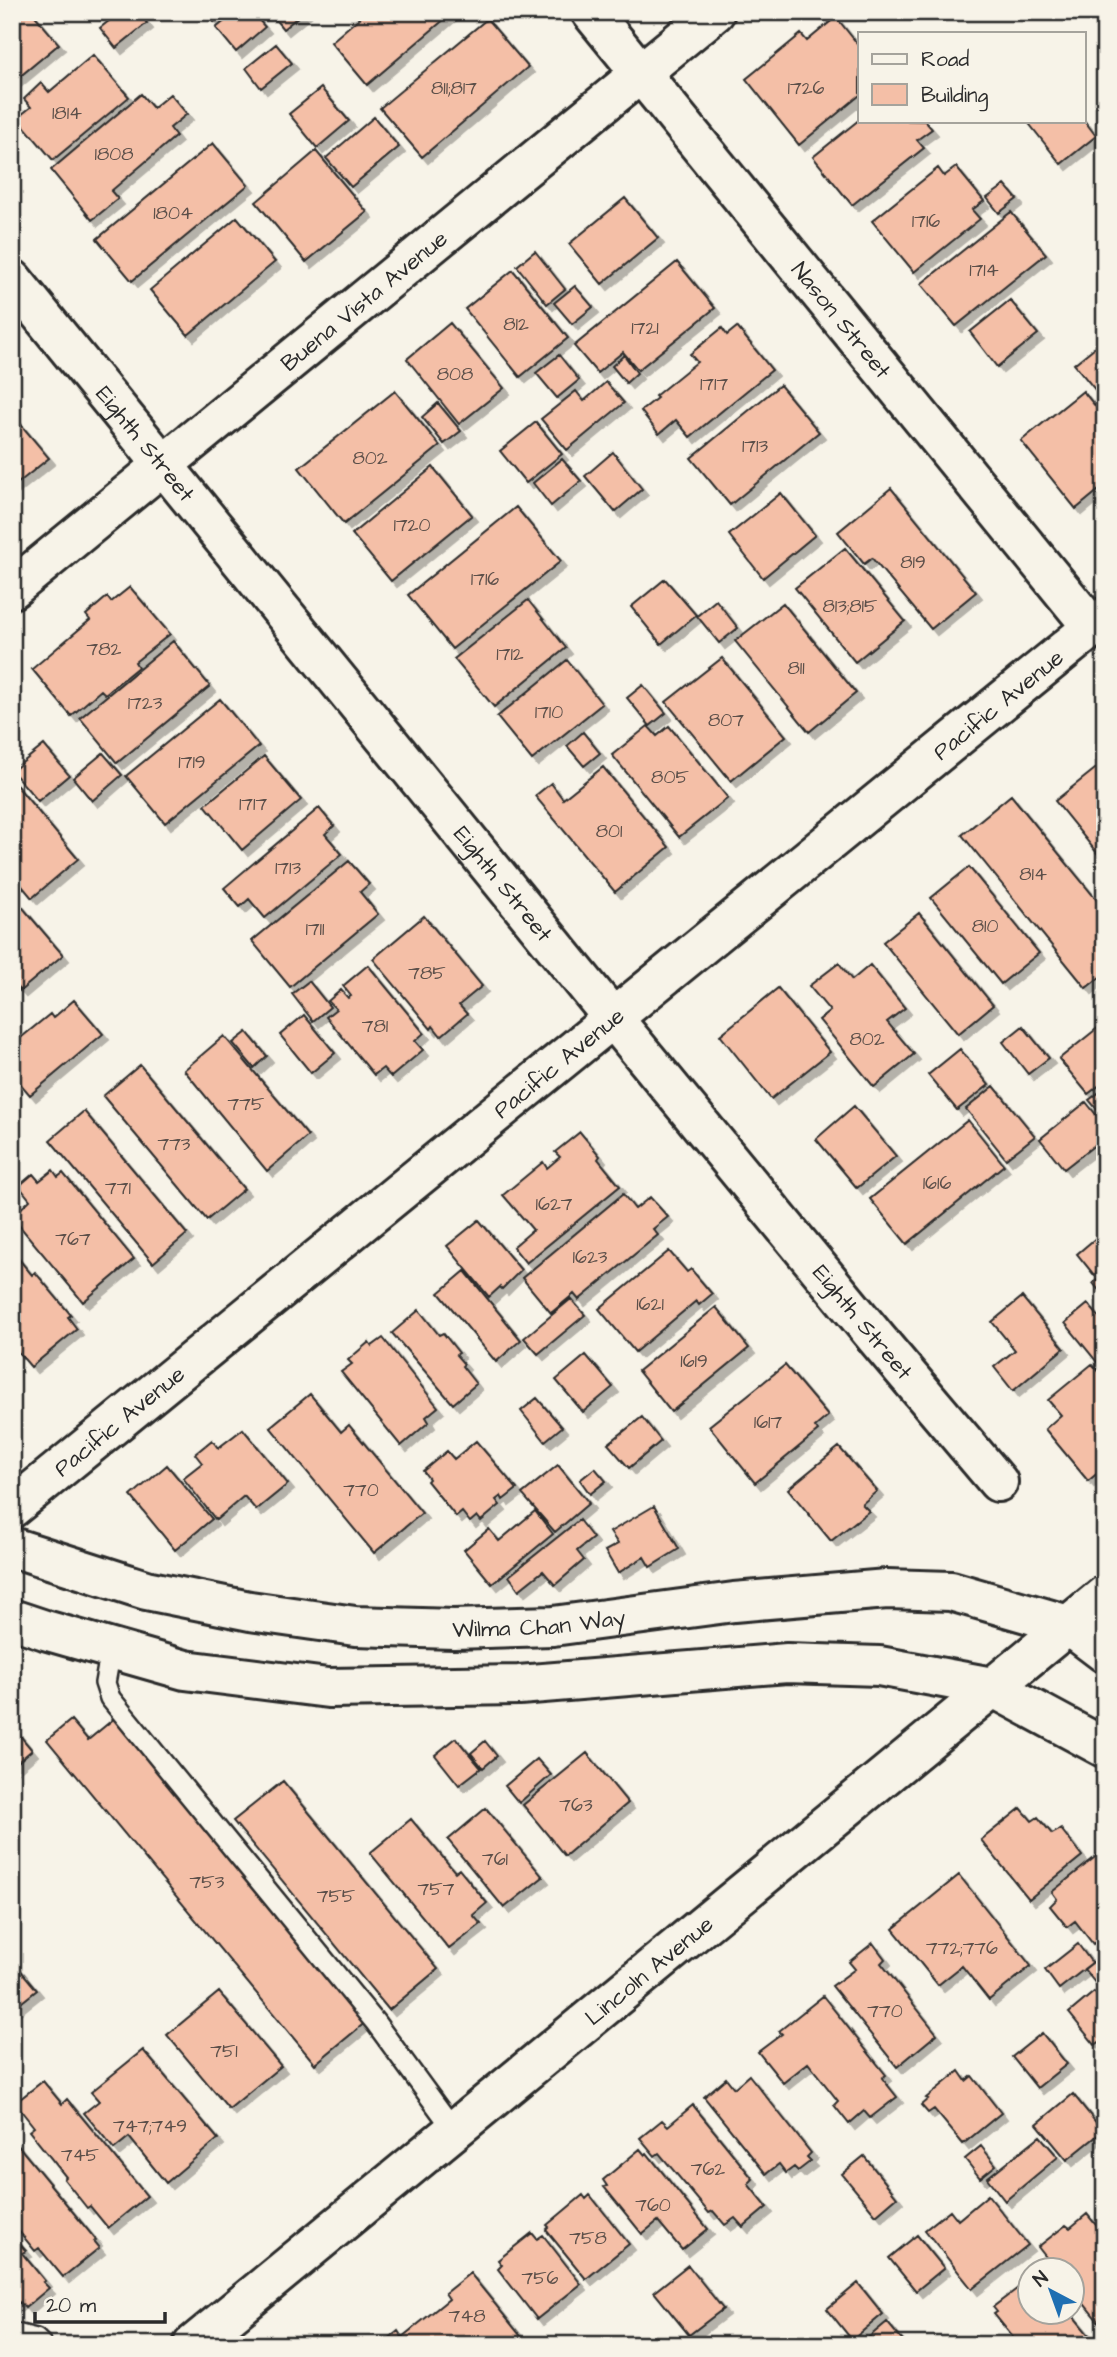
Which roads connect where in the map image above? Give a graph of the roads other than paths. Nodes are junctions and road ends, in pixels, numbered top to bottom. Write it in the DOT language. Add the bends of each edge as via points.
graph roads {
  1 [pos="591,12"];
  2 [pos="715,12"];
  3 [pos="641,74"];
  4 [pos="12,279"];
  5 [pos="162,465"];
  6 [pos="12,589"];
  7 [pos="1099,622"];
  8 [pos="612,1017"];
  9 [pos="998,1482"];
  10 [pos="12,1508"];
  11 [pos="12,1546"];
  12 [pos="1105,1595"];
  13 [pos="12,1619"];
  14 [pos="1068,1625"];
  15 [pos="111,1649"];
  16 [pos="1105,1653"];
  17 [pos="992,1687"];
  18 [pos="1105,1748"];
  19 [pos="454,2130"];
  20 [pos="12,2333"];
  21 [pos="42,2345"];
  22 [pos="193,2345"];
  1 -- 3 [label="street, Nason Street"];
  2 -- 3 [label="street, Buena Vista Avenue"];
  3 -- 5 [label="street, Buena Vista Avenue"];
  3 -- 7 [label="street, Nason Street"];
  4 -- 5 [label="street, Eighth Street"];
  5 -- 6 [label="street, Buena Vista Avenue"];
  5 -- 8 [label="street, Eighth Street"];
  7 -- 8 [label="street, Pacific Avenue"];
  8 -- 9 [label="street, Eighth Street"];
  8 -- 10 [label="street, Pacific Avenue"];
  11 -- 14 [label="street, Wilma Chan Way" via="146,1590 355,1626 553,1626 734,1602 887,1589 951,1591"];
  12 -- 14 [label="street, Lincoln Avenue"];
  13 -- 15 [label="street"];
  14 -- 16 [label="street"];
  14 -- 17 [label="street, Lincoln Avenue"];
  15 -- 17 [label="street" via="186,1670 328,1688 519,1685 787,1663 879,1665"];
  15 -- 19 [label="lane" via="105,1682 110,1698 375,2022"];
  17 -- 18 [label="street"];
  17 -- 19 [label="street, Lincoln Avenue"];
  19 -- 22 [label="street, Lincoln Avenue"];
  20 -- 21 [label="lane"];
}
